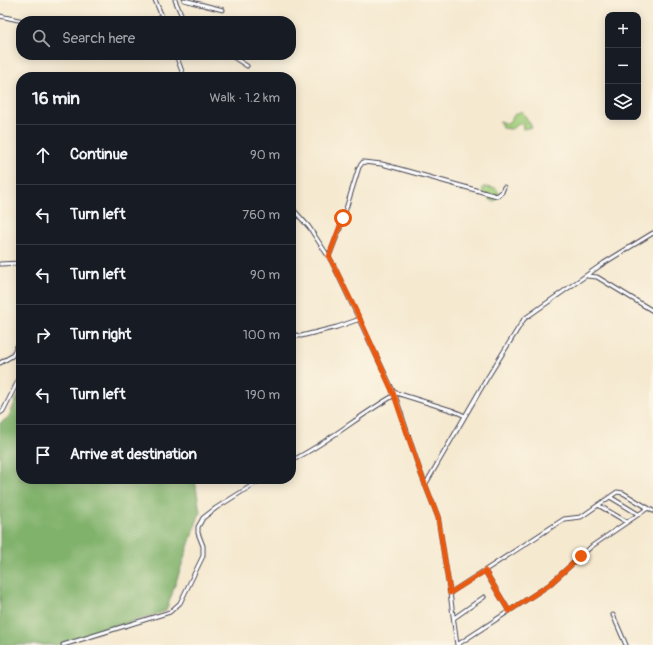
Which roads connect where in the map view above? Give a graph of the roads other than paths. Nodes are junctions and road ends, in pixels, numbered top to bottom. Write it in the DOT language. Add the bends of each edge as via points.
graph roads {
  1 [pos="155,0"];
  2 [pos="160,0"];
  3 [pos="175,0"];
  4 [pos="184,0"];
  5 [pos="158,6"];
  6 [pos="223,10"];
  7 [pos="0,16"];
  8 [pos="162,16"];
  9 [pos="182,16"];
  10 [pos="16,19"];
  11 [pos="178,60"];
  12 [pos="238,60"];
  13 [pos="247,66"];
  14 [pos="182,72"];
  15 [pos="504,187"];
  16 [pos="296,213"];
  17 [pos="653,233"];
  18 [pos="329,256"];
  19 [pos="16,263"];
  20 [pos="0,264"];
  21 [pos="596,269"];
  22 [pos="587,276"];
  23 [pos="598,277"];
  24 [pos="653,311"];
  25 [pos="360,319"];
  26 [pos="296,335"];
  27 [pos="16,348"];
  28 [pos="0,362"];
  29 [pos="16,385"];
  30 [pos="394,394"];
  31 [pos="0,413"];
  32 [pos="465,416"];
  33 [pos="296,458"];
  34 [pos="254,484"];
  35 [pos="425,485"];
  36 [pos="610,497"];
  37 [pos="598,505"];
  38 [pos="648,508"];
  39 [pos="653,511"];
  40 [pos="638,514"];
  41 [pos="627,522"];
  42 [pos="485,571"];
  43 [pos="450,593"];
  44 [pos="484,597"];
  45 [pos="509,611"];
  46 [pos="613,615"];
  47 [pos="454,618"];
  48 [pos="63,645"];
  49 [pos="457,645"];
  50 [pos="626,645"];
  1 -- 5 [label="street"];
  2 -- 5 [label="street"];
  3 -- 9 [label="street"];
  4 -- 6 [label="street"];
  5 -- 8 [label="street"];
  7 -- 10 [label="street"];
  11 -- 14 [label="street"];
  12 -- 13 [label="street"];
  15 -- 18 [label="street" via="497,196 382,164 363,162"];
  16 -- 18 [label="street"];
  17 -- 21 [label="street"];
  18 -- 25 [label="street"];
  19 -- 20 [label="street"];
  21 -- 22 [label="street"];
  21 -- 23 [label="street"];
  22 -- 23 [label="street"];
  22 -- 32 [label="street" via="522,322"];
  23 -- 24 [label="street"];
  25 -- 26 [label="street" via="337,327"];
  25 -- 30 [label="street"];
  27 -- 28 [label="street" via="12,356"];
  29 -- 31 [label="street"];
  30 -- 32 [label="street"];
  30 -- 33 [label="street"];
  30 -- 35 [label="street"];
  32 -- 35 [label="street"];
  34 -- 48 [label="street" via="203,518 198,532 203,546 203,556 184,597 176,607 170,612"];
  35 -- 43 [label="street" via="436,510"];
  36 -- 37 [label="street"];
  36 -- 38 [label="street" via="621,492"];
  36 -- 40 [label="street"];
  37 -- 41 [label="street"];
  37 -- 42 [label="street" via="579,518 564,519"];
  38 -- 39 [label="street"];
  38 -- 40 [label="street"];
  40 -- 41 [label="street"];
  41 -- 45 [label="street" via="592,546 549,585"];
  42 -- 43 [label="street"];
  42 -- 45 [label="street"];
  43 -- 47 [label="street"];
  44 -- 47 [label="street"];
  45 -- 49 [label="street"];
  46 -- 50 [label="street"];
  47 -- 49 [label="street"];
}
